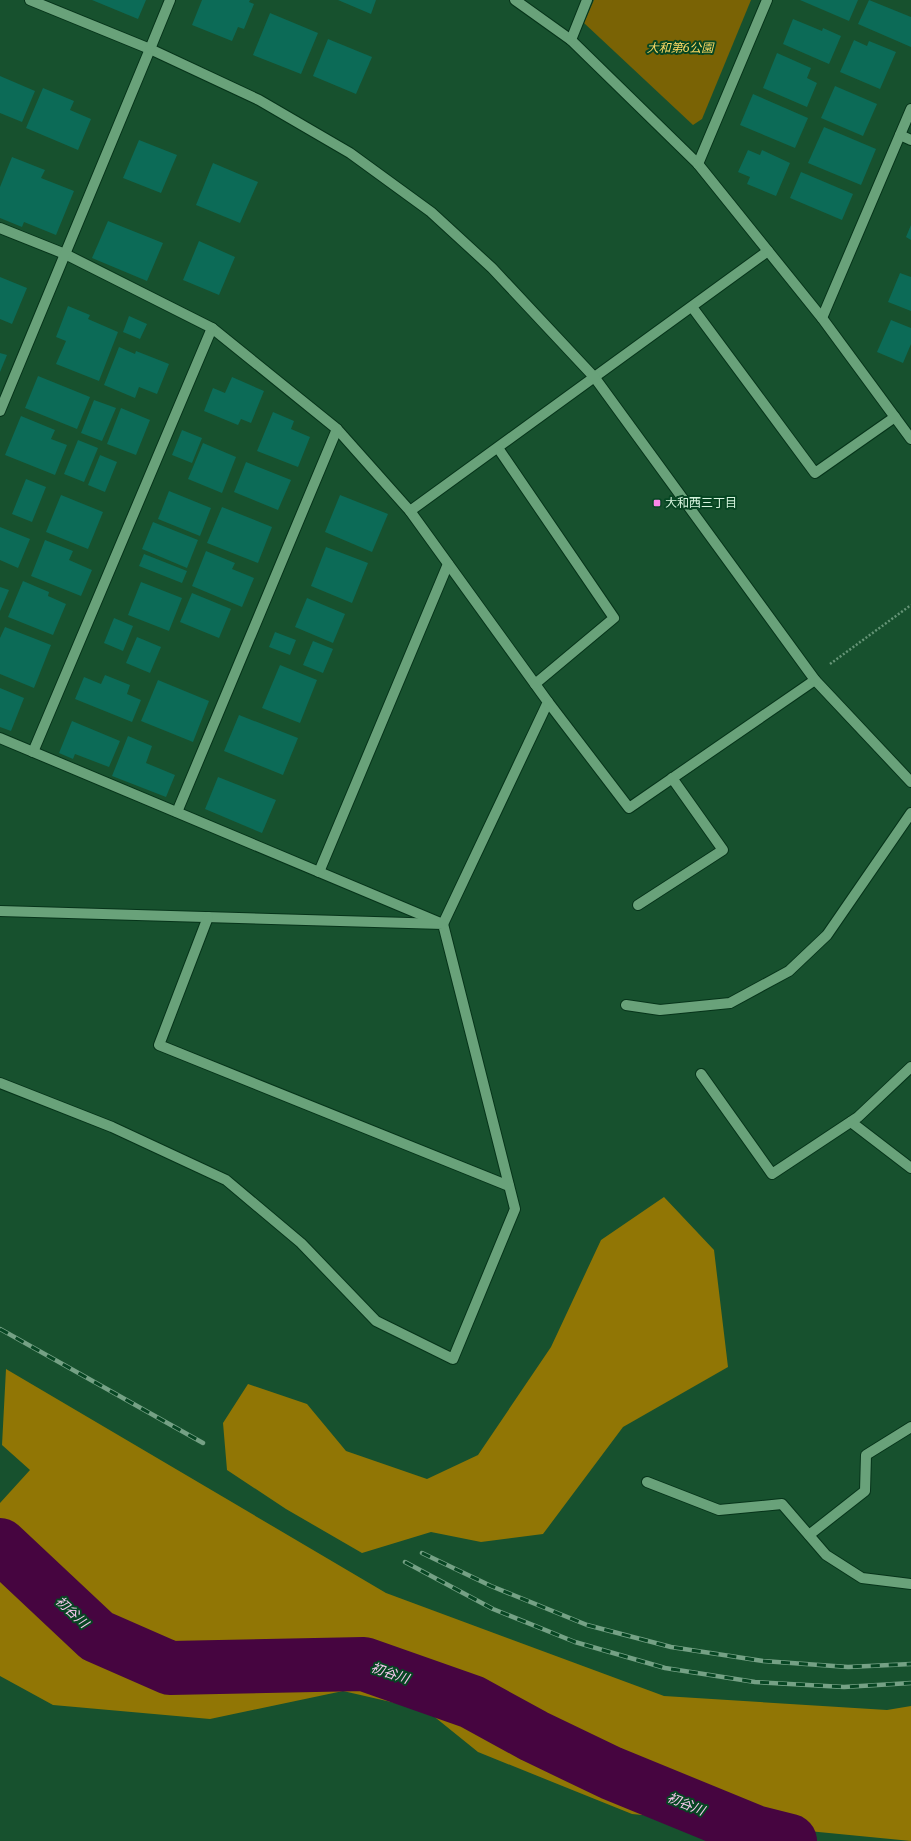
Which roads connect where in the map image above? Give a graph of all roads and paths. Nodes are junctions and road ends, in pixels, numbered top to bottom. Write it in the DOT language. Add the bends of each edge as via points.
graph roads {
  1 [pos="30,0"];
  2 [pos="170,0"];
  3 [pos="515,0"];
  4 [pos="587,0"];
  5 [pos="767,0"];
  6 [pos="570,40"];
  7 [pos="150,49"];
  8 [pos="911,109"];
  9 [pos="900,135"];
  10 [pos="911,140"];
  11 [pos="698,164"];
  12 [pos="0,228"];
  13 [pos="768,251"];
  14 [pos="64,254"];
  15 [pos="692,307"];
  16 [pos="822,318"];
  17 [pos="212,328"];
  18 [pos="595,378"];
  19 [pos="0,411"];
  20 [pos="895,417"];
  21 [pos="337,429"];
  22 [pos="911,439"];
  23 [pos="498,448"];
  24 [pos="410,511"];
  25 [pos="448,564"];
  26 [pos="911,605"];
  27 [pos="830,664"];
  28 [pos="815,680"];
  29 [pos="535,684"];
  30 [pos="548,702"];
  31 [pos="0,738"];
  32 [pos="33,752"];
  33 [pos="672,778"];
  34 [pos="911,782"];
  35 [pos="177,812"];
  36 [pos="911,813"];
  37 [pos="319,872"];
  38 [pos="638,905"];
  39 [pos="0,910"];
  40 [pos="208,917"];
  41 [pos="443,924"];
  42 [pos="626,1005"];
  43 [pos="911,1067"];
  44 [pos="701,1074"];
  45 [pos="0,1083"];
  46 [pos="850,1122"];
  47 [pos="911,1168"];
  48 [pos="510,1186"];
  49 [pos="911,1427"];
  50 [pos="647,1482"];
  51 [pos="809,1535"];
  52 [pos="911,1584"];
  1 -- 7 [label="street"];
  2 -- 7 [label="street"];
  3 -- 6 [label="street"];
  4 -- 6 [label="street"];
  5 -- 11 [label="street"];
  6 -- 11 [label="street"];
  7 -- 14 [label="street"];
  7 -- 18 [label="street" via="259,100 350,153 425,207 492,268"];
  8 -- 9 [label="street"];
  9 -- 10 [label="street"];
  9 -- 16 [label="street"];
  11 -- 13 [label="street"];
  12 -- 14 [label="street"];
  13 -- 15 [label="street"];
  13 -- 16 [label="street"];
  14 -- 17 [label="street"];
  14 -- 19 [label="street"];
  15 -- 18 [label="street"];
  15 -- 20 [label="street" via="815,473"];
  16 -- 20 [label="street"];
  17 -- 21 [label="street"];
  17 -- 32 [label="street"];
  18 -- 23 [label="street"];
  18 -- 28 [label="street"];
  20 -- 22 [label="street"];
  21 -- 24 [label="street"];
  21 -- 35 [label="street"];
  23 -- 24 [label="street"];
  23 -- 29 [label="street" via="614,618"];
  24 -- 25 [label="street"];
  25 -- 29 [label="street"];
  25 -- 37 [label="street"];
  26 -- 27 [label="path"];
  28 -- 33 [label="street"];
  28 -- 34 [label="street"];
  29 -- 30 [label="street"];
  30 -- 33 [label="street" via="629,808"];
  30 -- 41 [label="street"];
  31 -- 32 [label="street"];
  32 -- 35 [label="street"];
  33 -- 38 [label="street" via="723,850"];
  35 -- 37 [label="street"];
  36 -- 42 [label="street" via="827,935 789,971 730,1003 660,1010"];
  37 -- 41 [label="street"];
  39 -- 40 [label="street"];
  40 -- 41 [label="street"];
  40 -- 48 [label="street" via="159,1045"];
  41 -- 48 [label="street"];
  43 -- 46 [label="street"];
  44 -- 46 [label="street" via="772,1174"];
  45 -- 48 [label="street" via="112,1127 226,1180 301,1243 376,1321 453,1359 515,1209"];
  46 -- 47 [label="street"];
  49 -- 51 [label="street" via="866,1455 865,1490"];
  50 -- 51 [label="street" via="719,1510 782,1504"];
  51 -- 52 [label="street" via="826,1555 862,1578"];
}
